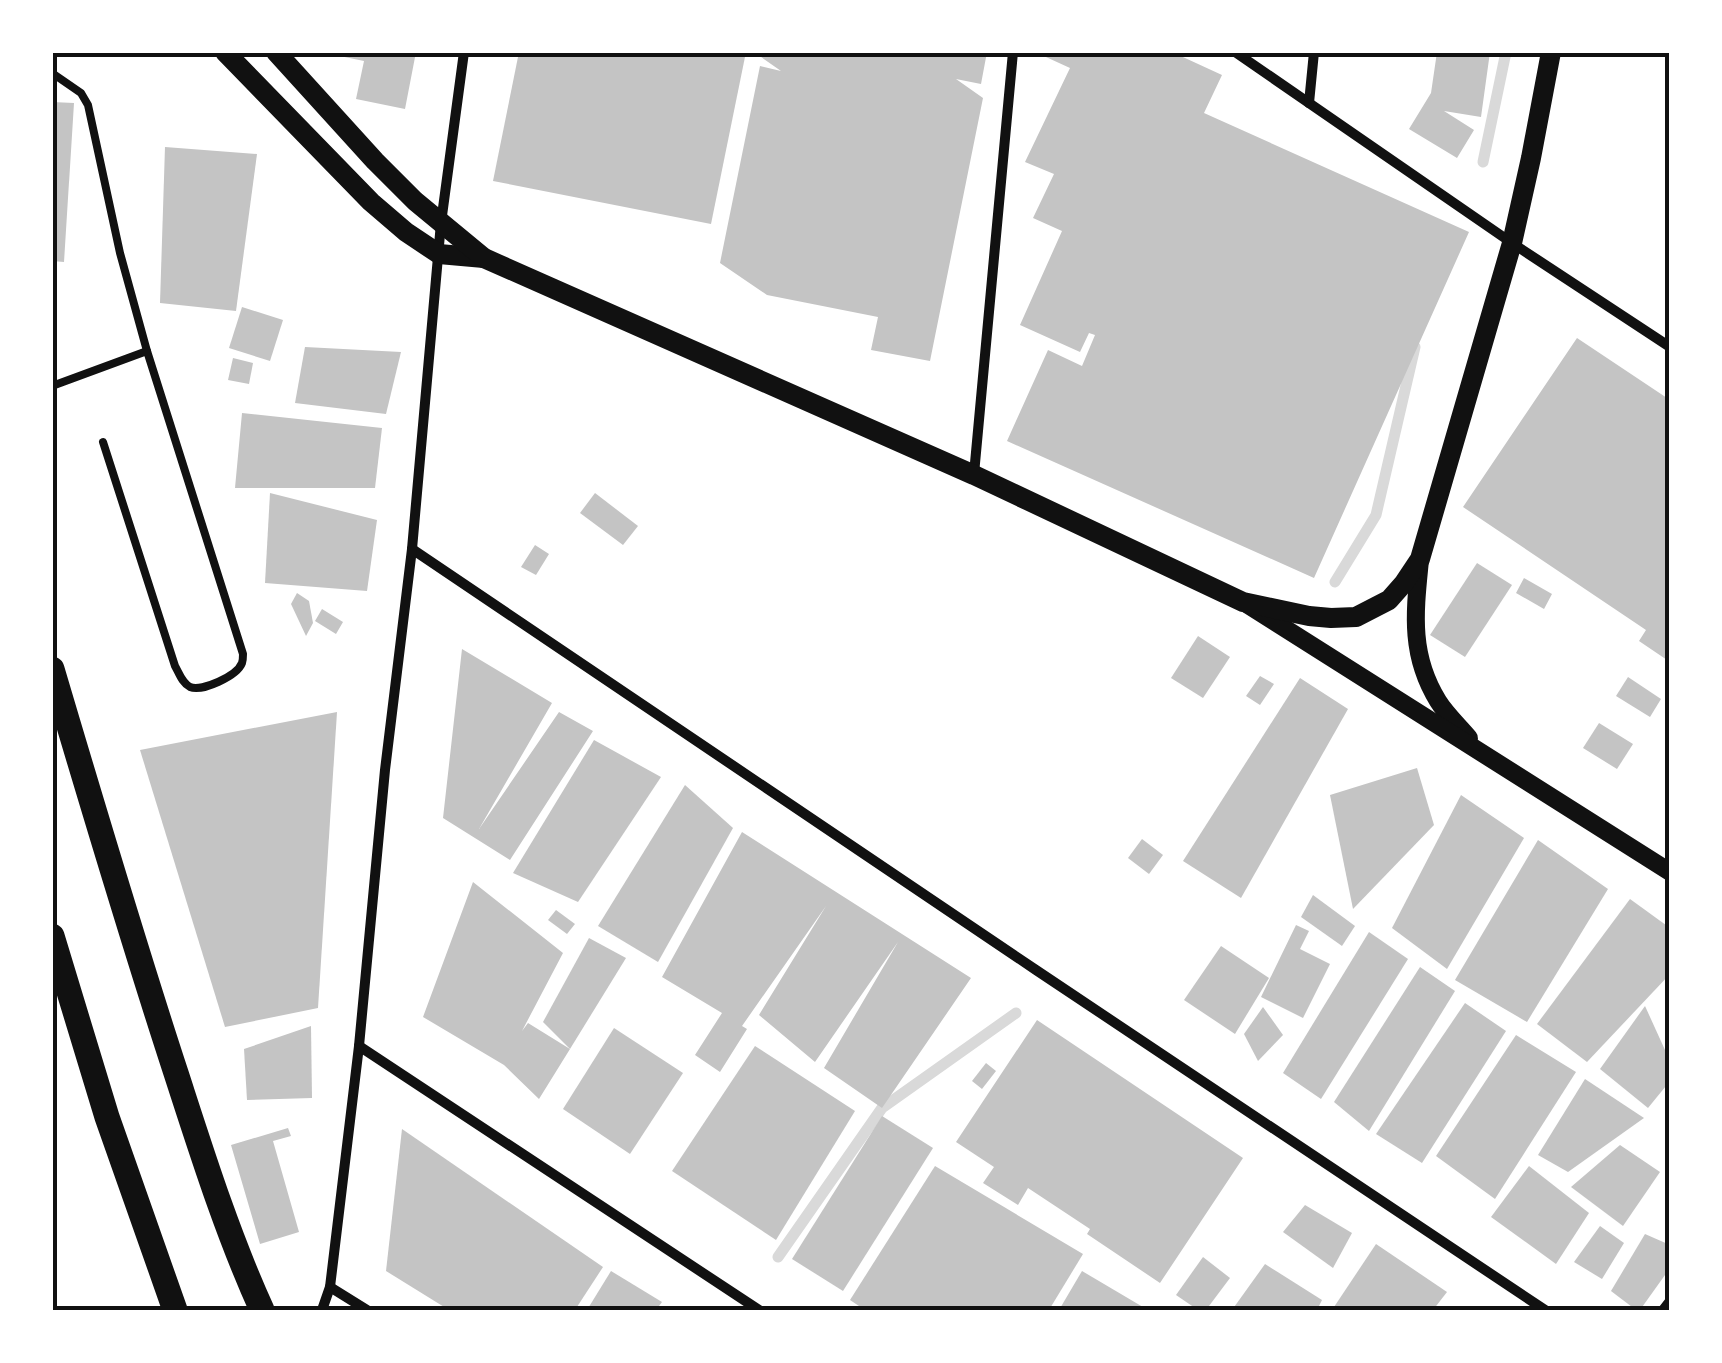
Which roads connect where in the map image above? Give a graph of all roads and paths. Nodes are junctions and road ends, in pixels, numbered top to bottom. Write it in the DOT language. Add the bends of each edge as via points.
graph roads {
  1 [pos="225,52"];
  2 [pos="276,52"];
  3 [pos="464,52"];
  4 [pos="1012,52"];
  5 [pos="1235,52"];
  6 [pos="1314,52"];
  7 [pos="1551,52"];
  8 [pos="52,73"];
  9 [pos="1309,103"];
  10 [pos="441,222"];
  11 [pos="1512,243"];
  12 [pos="439,254"];
  13 [pos="484,258"];
  14 [pos="1670,347"];
  15 [pos="147,351"];
  16 [pos="52,386"];
  17 [pos="104,442"];
  18 [pos="974,475"];
  19 [pos="412,549"];
  20 [pos="1420,559"];
  21 [pos="1244,602"];
  22 [pos="52,669"];
  23 [pos="1478,750"];
  24 [pos="1670,872"];
  25 [pos="52,936"];
  26 [pos="359,1046"];
  27 [pos="330,1287"];
  28 [pos="1670,1301"];
  29 [pos="175,1310"];
  30 [pos="262,1310"];
  31 [pos="322,1310"];
  32 [pos="367,1310"];
  33 [pos="759,1310"];
  34 [pos="1545,1310"];
  35 [pos="1663,1310"];
  1 -- 12 [label="main road" via="371,202"];
  2 -- 10 [label="main road" via="375,162"];
  3 -- 10 [label="street"];
  4 -- 18 [label="street"];
  5 -- 9 [label="street"];
  6 -- 9 [label="street"];
  7 -- 11 [label="main road"];
  8 -- 15 [label="lane" via="88,105"];
  9 -- 11 [label="street"];
  10 -- 12 [label="street"];
  10 -- 13 [label="main road"];
  11 -- 14 [label="street"];
  11 -- 20 [label="main road"];
  12 -- 13 [label="main road"];
  12 -- 19 [label="street"];
  13 -- 18 [label="main road"];
  15 -- 16 [label="lane"];
  15 -- 17 [label="lane" via="243,654 237,670 222,680 190,687 175,666"];
  18 -- 21 [label="main road"];
  19 -- 26 [label="street"];
  19 -- 34 [label="street"];
  20 -- 21 [label="main road" via="1388,600 1356,617 1309,616"];
  20 -- 23 [label="street" via="1415,632 1422,668 1438,701"];
  21 -- 23 [label="street"];
  22 -- 30 [label="main road" via="166,1042"];
  23 -- 24 [label="street"];
  25 -- 29 [label="main road"];
  26 -- 27 [label="street"];
  26 -- 33 [label="street"];
  27 -- 31 [label="street"];
  27 -- 32 [label="street"];
  28 -- 35 [label="street"];
}
